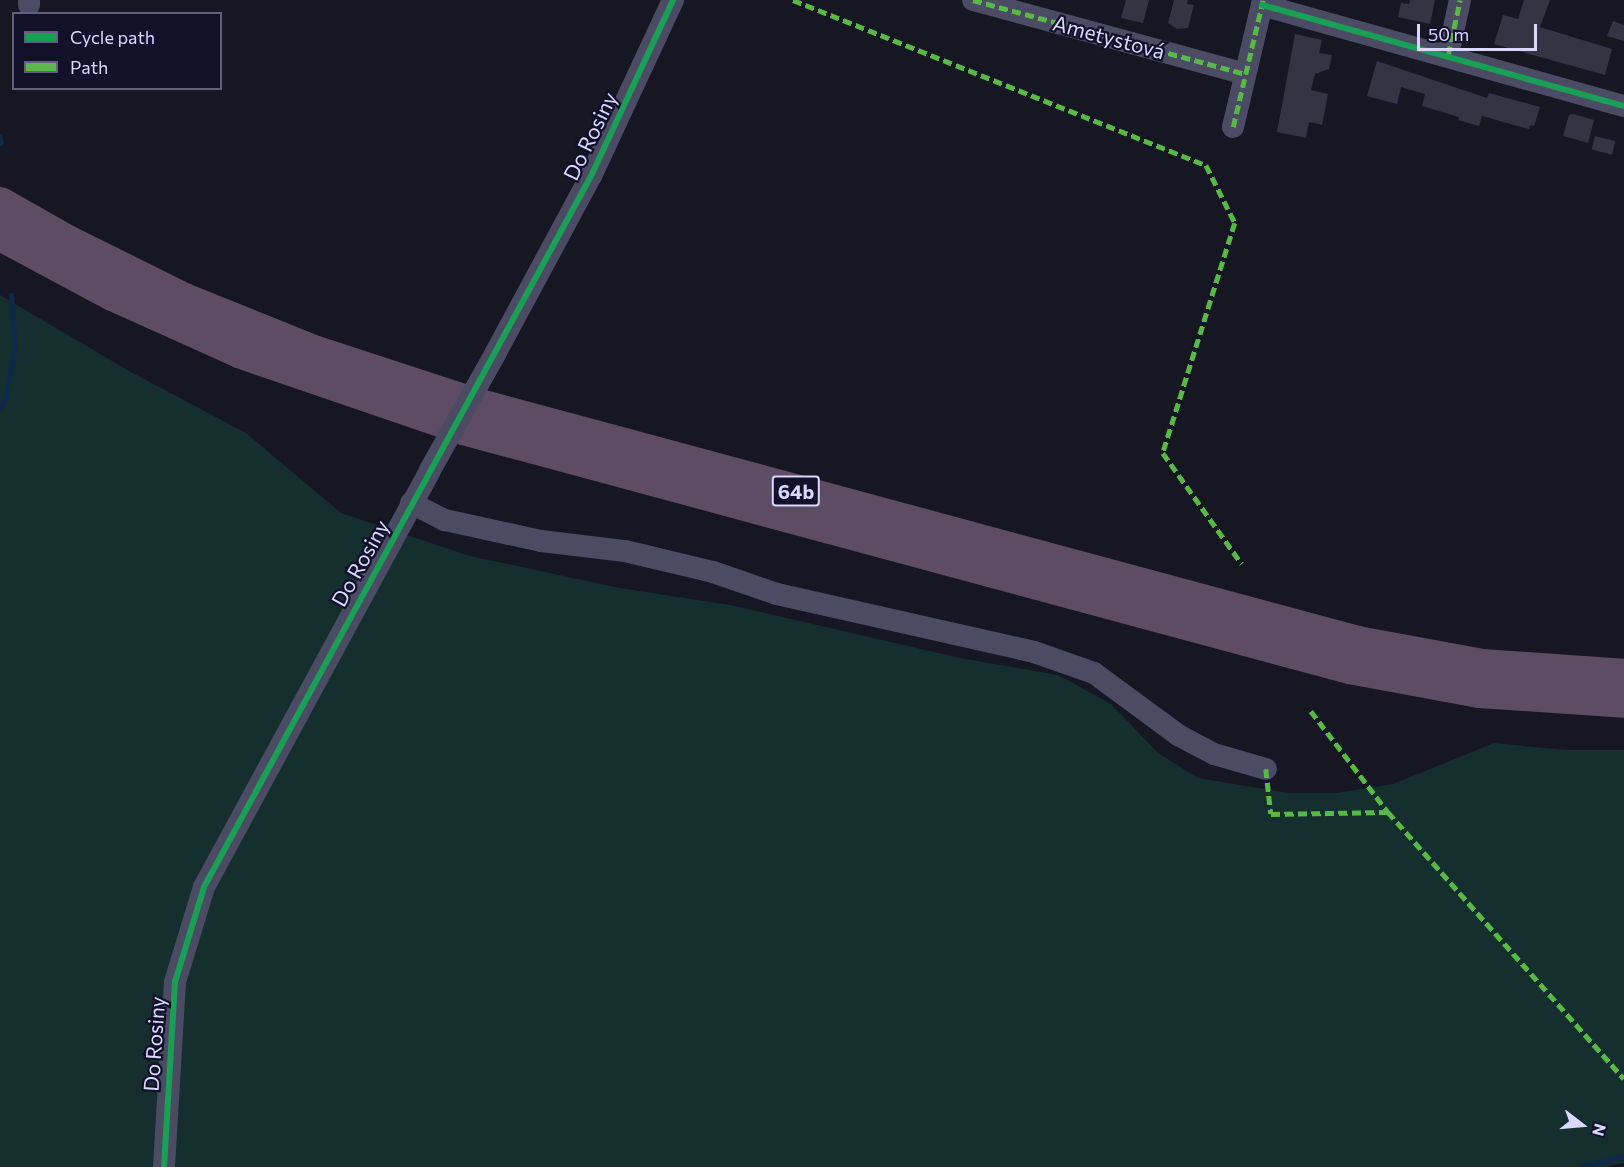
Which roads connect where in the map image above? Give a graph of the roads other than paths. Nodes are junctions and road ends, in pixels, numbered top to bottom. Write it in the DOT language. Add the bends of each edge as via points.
graph roads {
  1 [pos="673,0"];
  2 [pos="973,0"];
  3 [pos="1460,0"];
  4 [pos="1262,3"];
  5 [pos="1448,55"];
  6 [pos="1245,74"];
  7 [pos="1624,106"];
  8 [pos="1233,127"];
  9 [pos="0,202"];
  10 [pos="0,234"];
  11 [pos="411,503"];
  12 [pos="1624,675"];
  13 [pos="1624,701"];
  14 [pos="1266,769"];
  15 [pos="164,1167"];
  1 -- 11 [label="street, Do Rosiny, bridge" via="591,176"];
  2 -- 6 [label="street, Ametystová"];
  3 -- 5 [label="street"];
  4 -- 5 [label="street"];
  4 -- 6 [label="street"];
  5 -- 7 [label="street"];
  6 -- 8 [label="street"];
  9 -- 12 [label="highway, 64b" via="66,241 184,299 316,352 472,403 1357,642 1482,665"];
  10 -- 13 [label="highway, 64b" via="112,294 241,352 463,428 1349,667 1479,691"];
  11 -- 14 [label="street" via="445,519 541,541 625,551 713,572 777,594 1034,652 1094,673 1178,735 1214,754"];
  11 -- 15 [label="street, Do Rosiny" via="204,887 175,982"];
}
